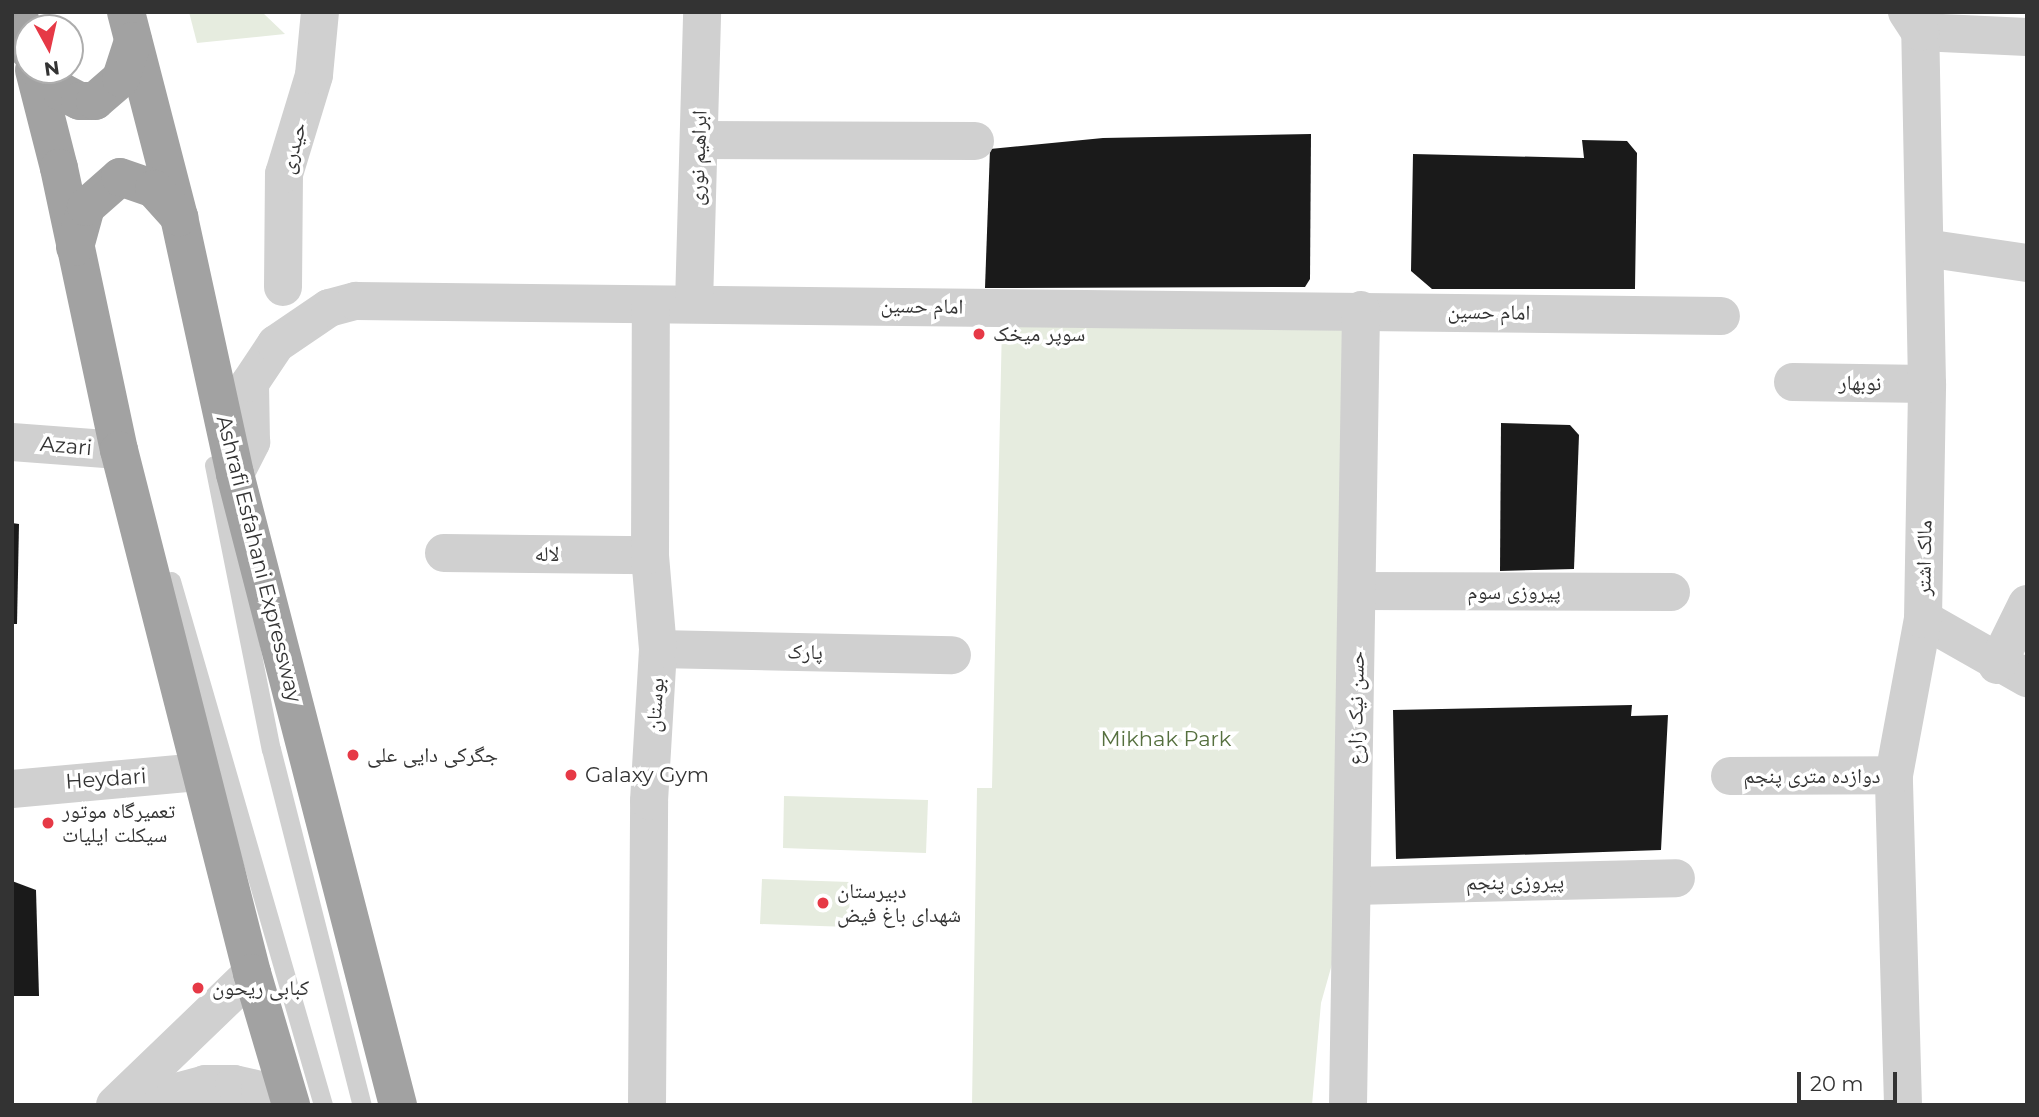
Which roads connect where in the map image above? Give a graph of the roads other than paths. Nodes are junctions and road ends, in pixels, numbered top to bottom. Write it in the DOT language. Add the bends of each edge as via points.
graph roads {
  1 [pos="320,12"];
  2 [pos="702,12"];
  3 [pos="1914,22"];
  4 [pos="130,26"];
  5 [pos="2027,37"];
  6 [pos="39,84"];
  7 [pos="53,84"];
  8 [pos="699,140"];
  9 [pos="975,141"];
  10 [pos="179,217"];
  11 [pos="75,247"];
  12 [pos="1925,248"];
  13 [pos="2027,263"];
  14 [pos="191,271"];
  15 [pos="283,287"];
  16 [pos="694,304"];
  17 [pos="651,305"];
  18 [pos="1361,310"];
  19 [pos="1721,316"];
  20 [pos="1793,382"];
  21 [pos="1927,384"];
  22 [pos="12,442"];
  23 [pos="119,450"];
  24 [pos="236,474"];
  25 [pos="444,553"];
  26 [pos="650,555"];
  27 [pos="1357,591"];
  28 [pos="1671,592"];
  29 [pos="2027,604"];
  30 [pos="1923,619"];
  31 [pos="658,649"];
  32 [pos="952,655"];
  33 [pos="2012,671"];
  34 [pos="200,772"];
  35 [pos="1894,775"];
  36 [pos="1730,776"];
  37 [pos="12,789"];
  38 [pos="1676,878"];
  39 [pos="1354,886"];
  40 [pos="252,973"];
  41 [pos="115,1105"];
  42 [pos="160,1105"];
  43 [pos="277,1105"];
  44 [pos="291,1105"];
  45 [pos="323,1105"];
  46 [pos="362,1105"];
  47 [pos="398,1105"];
  48 [pos="647,1105"];
  49 [pos="1348,1105"];
  50 [pos="1903,1105"];
  1 -- 15 [label="street, حیدری" via="314,75 284,173"];
  2 -- 8 [label="street, ابراهیم نوری"];
  3 -- 5 [label="street"];
  3 -- 12 [label="street, مالک اشتر"];
  4 -- 7 [label="highway" via="121,78 95,101 80,101"];
  4 -- 10 [label="highway, Ashrafi Esfahani Expressway"];
  6 -- 11 [label="highway"];
  8 -- 9 [label="street"];
  8 -- 16 [label="street, ابراهیم نوری"];
  10 -- 11 [label="highway" via="154,189 120,177 86,207"];
  10 -- 14 [label="highway, Ashrafi Esfahani Expressway"];
  11 -- 23 [label="highway"];
  11 -- 45 [label="lane"];
  12 -- 13 [label="street"];
  12 -- 21 [label="street, مالک اشتر"];
  14 -- 24 [label="highway, Ashrafi Esfahani Expressway"];
  14 -- 46 [label="lane" via="201,399 271,749"];
  16 -- 17 [label="street, امام حسین"];
  16 -- 18 [label="street, امام حسین"];
  17 -- 24 [label="street, امام حسین" via="356,301 329,308 276,344 250,383 251,442"];
  17 -- 26 [label="street, بوستان"];
  18 -- 19 [label="street, امام حسین"];
  18 -- 27 [label="street, حسن نیک زارع"];
  20 -- 21 [label="street, نوبهار"];
  21 -- 30 [label="street, مالک اشتر"];
  22 -- 23 [label="street, Azari"];
  23 -- 34 [label="highway"];
  24 -- 47 [label="highway, Ashrafi Esfahani Expressway"];
  25 -- 26 [label="street, لاله"];
  26 -- 31 [label="street, بوستان"];
  27 -- 28 [label="street, پیروزی سوم"];
  27 -- 39 [label="street, حسن نیک زارع"];
  29 -- 33 [label="street"];
  30 -- 33 [label="street"];
  30 -- 35 [label="street, مالک اشتر"];
  31 -- 32 [label="street, پارک"];
  31 -- 48 [label="street, بوستان" via="649,802"];
  34 -- 37 [label="street, Heydari"];
  34 -- 40 [label="highway"];
  35 -- 36 [label="street, دوازده متری پنجم"];
  35 -- 50 [label="street, مالک اشتر"];
  38 -- 39 [label="street, پیروزی پنجم"];
  39 -- 49 [label="street, حسن نیک زارع"];
  40 -- 41 [label="street"];
  40 -- 44 [label="highway"];
  42 -- 43 [label="street" via="176,1092 234,1083 260,1090"];
}
